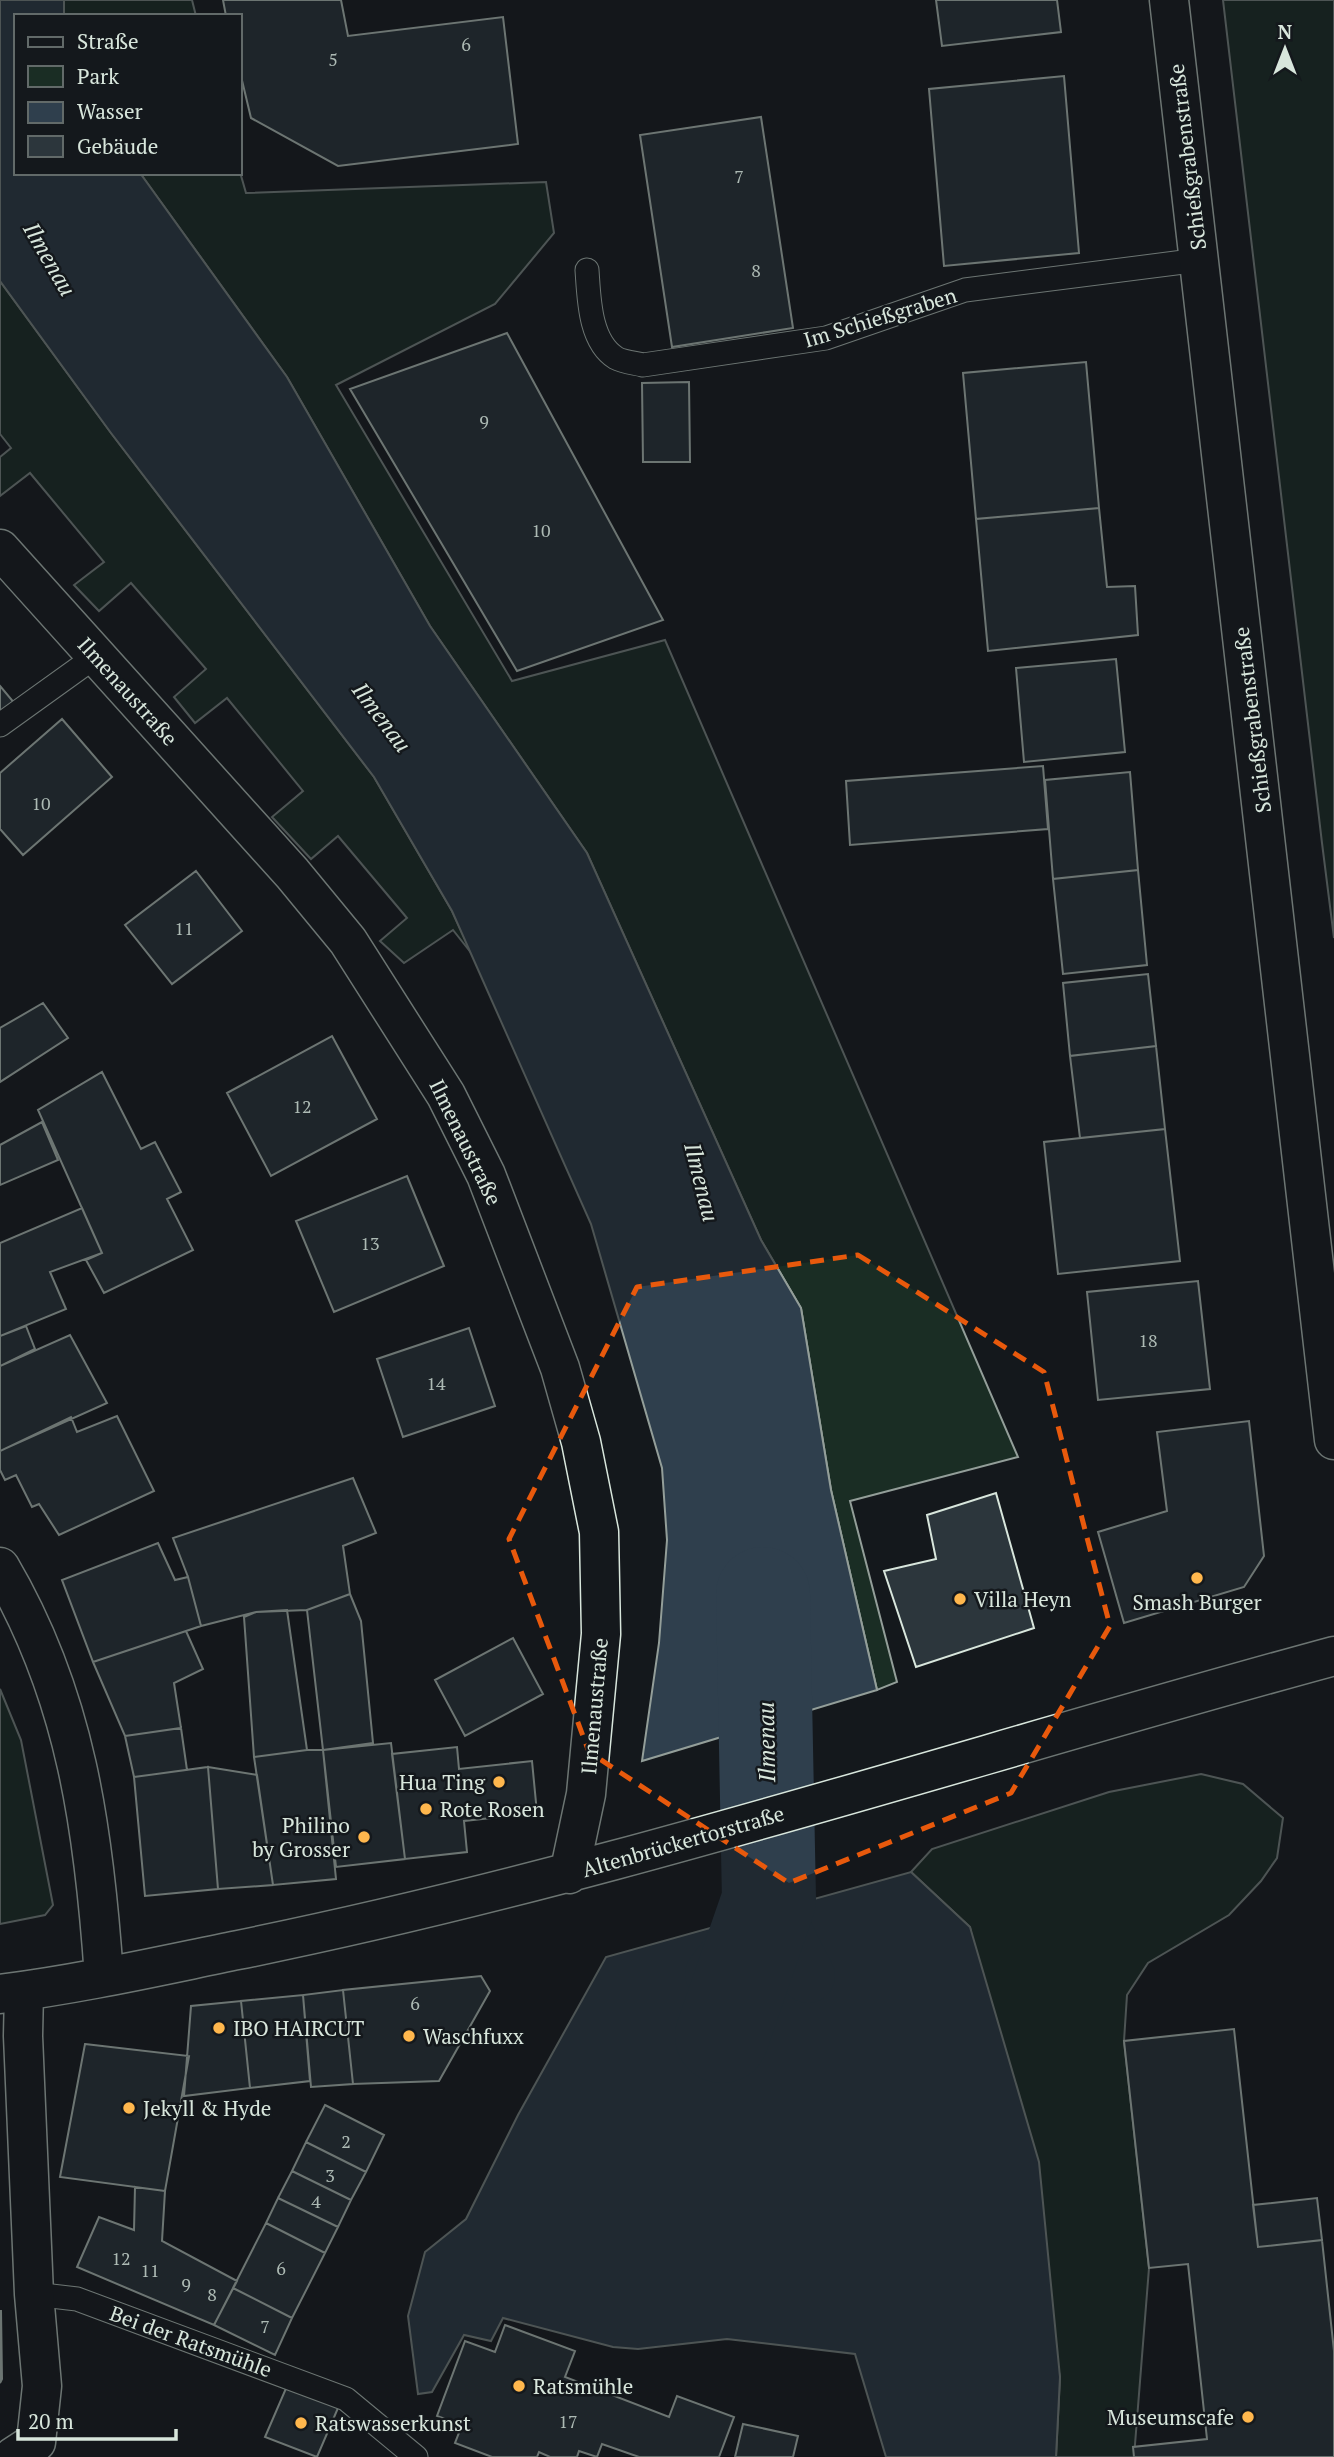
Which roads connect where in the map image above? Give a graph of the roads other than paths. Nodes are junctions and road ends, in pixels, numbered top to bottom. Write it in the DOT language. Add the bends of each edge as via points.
graph roads {
  1 [pos="1169,0"];
  2 [pos="1199,260"];
  3 [pos="587,270"];
  4 [pos="0,549"];
  5 [pos="96,656"];
  6 [pos="0,724"];
  7 [pos="1334,1440"];
  8 [pos="0,1567"];
  9 [pos="1334,1656"];
  10 [pos="569,1874"];
  11 [pos="104,1977"];
  12 [pos="12,1993"];
  13 [pos="34,2294"];
  14 [pos="29,2452"];
  15 [pos="416,2457"];
  1 -- 2 [label="street, Schießgrabenstraße"];
  2 -- 3 [label="lane, Im Schießgraben" via="965,290 826,338 643,365 616,358 603,342 592,318"];
  2 -- 7 [label="street, Schießgrabenstraße"];
  4 -- 5 [label="street, Ilmenaustraße"];
  5 -- 6 [label="lane"];
  5 -- 10 [label="street, Ilmenaustraße" via="348,941 446,1095 486,1175 560,1368 599,1532 601,1634 586,1794"];
  8 -- 11 [label="street" via="17,1595 52,1678 79,1767 95,1858"];
  9 -- 10 [label="street, Altenbrückertorstraße"];
  10 -- 11 [label="street, Altenbrückertorstraße" via="381,1921"];
  11 -- 12 [label="street, Altenbrückertorstraße"];
  12 -- 13 [label="street" via="23,2036"];
  13 -- 14 [label="street" via="42,2386"];
  13 -- 15 [label="lane, Bei der Ratsmühle" via="77,2299 346,2399"];
}
